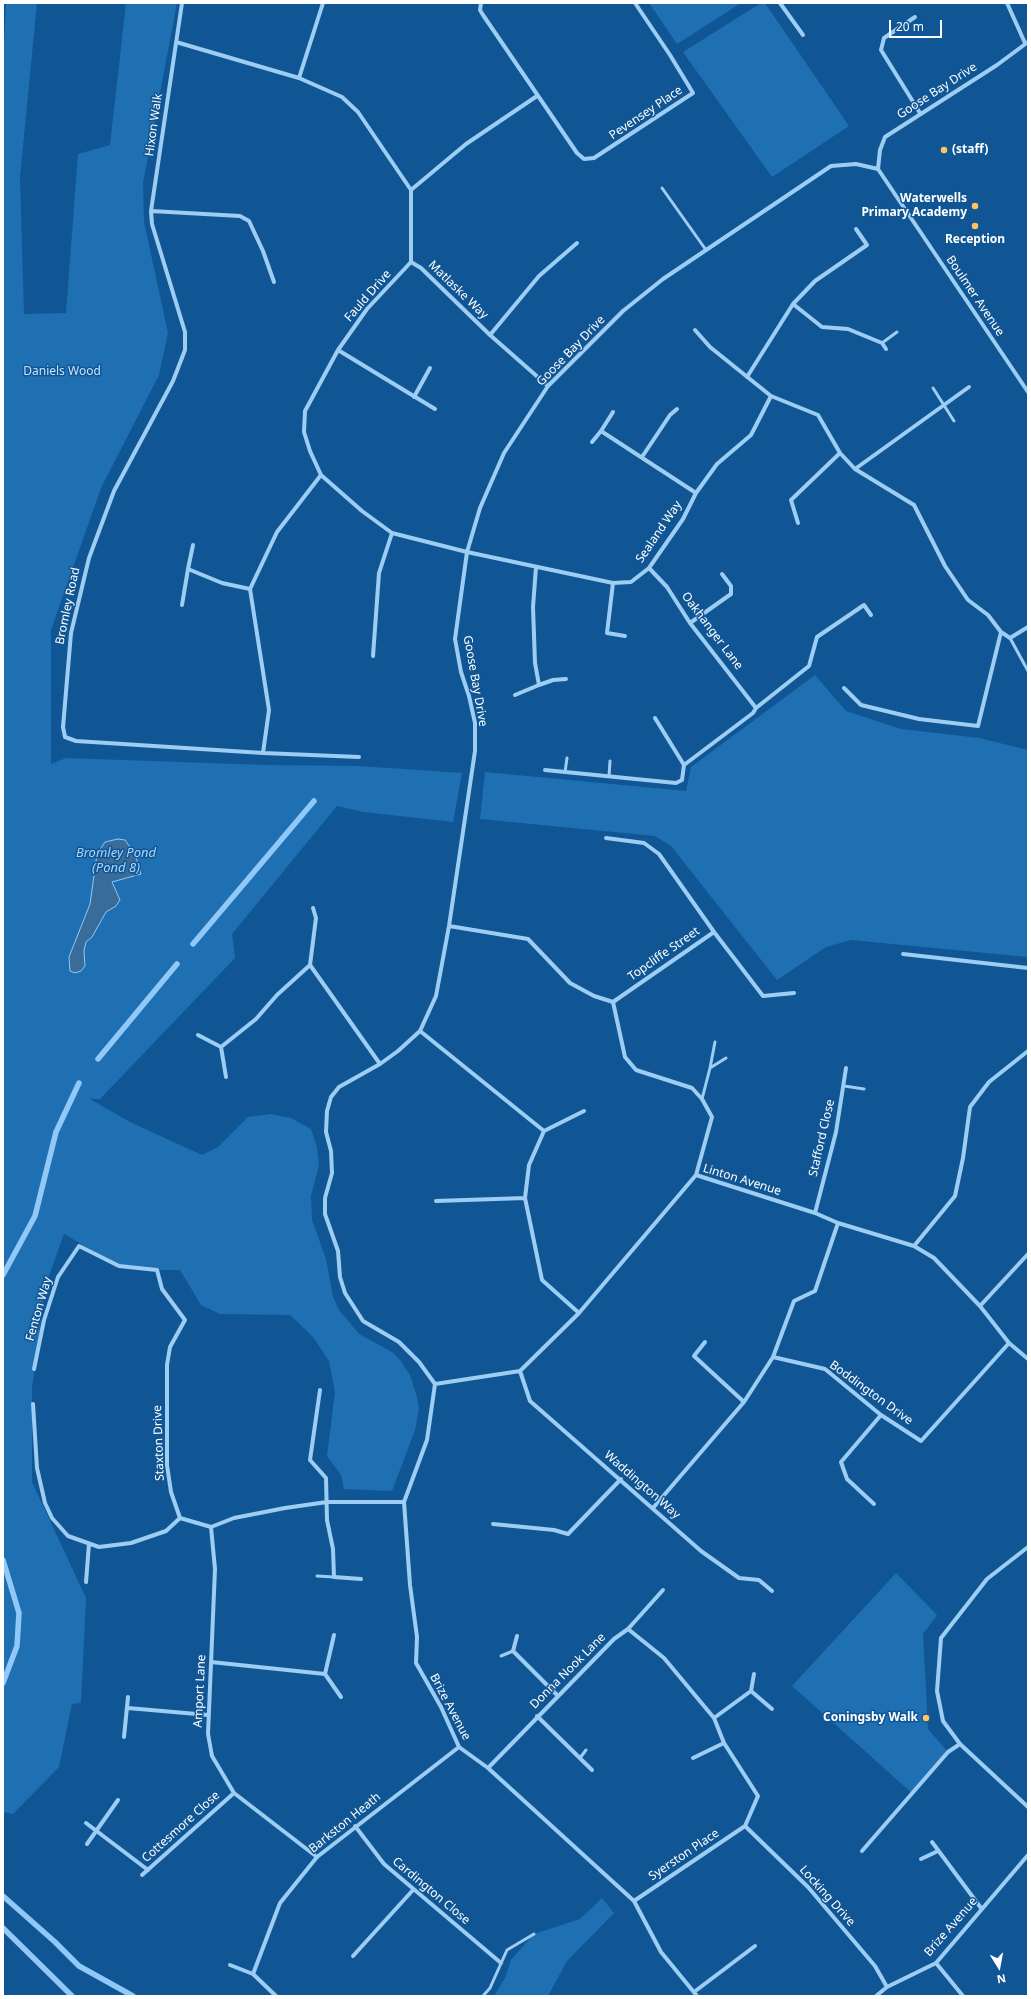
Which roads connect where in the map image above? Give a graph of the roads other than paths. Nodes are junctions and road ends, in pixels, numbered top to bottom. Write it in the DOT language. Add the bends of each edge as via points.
graph roads {
  1 [pos="182,3"];
  2 [pos="323,3"];
  3 [pos="481,3"];
  4 [pos="635,3"];
  5 [pos="780,3"];
  6 [pos="1007,3"];
  7 [pos="915,17"];
  8 [pos="803,35"];
  9 [pos="176,42"];
  10 [pos="1027,42"];
  11 [pos="299,78"];
  12 [pos="537,96"];
  13 [pos="920,114"];
  14 [pos="878,169"];
  15 [pos="662,188"];
  16 [pos="411,190"];
  17 [pos="151,211"];
  18 [pos="856,229"];
  19 [pos="576,243"];
  20 [pos="706,250"];
  21 [pos="411,262"];
  22 [pos="274,282"];
  23 [pos="793,304"];
  24 [pos="695,330"];
  25 [pos="897,332"];
  26 [pos="490,335"];
  27 [pos="882,343"];
  28 [pos="886,349"];
  29 [pos="185,350"];
  30 [pos="338,350"];
  31 [pos="430,368"];
  32 [pos="747,377"];
  33 [pos="548,386"];
  34 [pos="969,387"];
  35 [pos="933,388"];
  36 [pos="1028,392"];
  37 [pos="414,396"];
  38 [pos="771,396"];
  39 [pos="943,404"];
  40 [pos="435,409"];
  41 [pos="677,409"];
  42 [pos="613,412"];
  43 [pos="954,421"];
  44 [pos="601,431"];
  45 [pos="592,442"];
  46 [pos="840,453"];
  47 [pos="642,457"];
  48 [pos="855,469"];
  49 [pos="321,475"];
  50 [pos="696,493"];
  51 [pos="798,523"];
  52 [pos="392,533"];
  53 [pos="193,545"];
  54 [pos="466,552"];
  55 [pos="536,567"];
  56 [pos="649,568"];
  57 [pos="188,569"];
  58 [pos="722,574"];
  59 [pos="613,583"];
  60 [pos="250,589"];
  61 [pos="182,605"];
  62 [pos="871,615"];
  63 [pos="690,623"];
  64 [pos="1028,627"];
  65 [pos="1001,632"];
  66 [pos="625,636"];
  67 [pos="1010,638"];
  68 [pos="374,656"];
  69 [pos="1028,671"];
  70 [pos="566,679"];
  71 [pos="539,685"];
  72 [pos="844,688"];
  73 [pos="516,695"];
  74 [pos="756,708"];
  75 [pos="655,718"];
  76 [pos="264,753"];
  77 [pos="359,757"];
  78 [pos="567,758"];
  79 [pos="610,761"];
  80 [pos="684,765"];
  81 [pos="545,770"];
  82 [pos="565,772"];
  83 [pos="609,776"];
  84 [pos="606,838"];
  85 [pos="313,908"];
  86 [pos="449,926"];
  87 [pos="714,932"];
  88 [pos="903,954"];
  89 [pos="310,965"];
  90 [pos="1028,968"];
  91 [pos="794,993"];
  92 [pos="613,1002"];
  93 [pos="420,1031"];
  94 [pos="198,1034"];
  95 [pos="715,1042"];
  96 [pos="221,1047"];
  97 [pos="1028,1051"];
  98 [pos="726,1058"];
  99 [pos="380,1064"];
  100 [pos="710,1068"];
  101 [pos="846,1068"];
  102 [pos="226,1077"];
  103 [pos="844,1086"];
  104 [pos="864,1089"];
  105 [pos="702,1099"];
  106 [pos="584,1111"];
  107 [pos="544,1130"];
  108 [pos="696,1175"];
  109 [pos="525,1198"];
  110 [pos="436,1201"];
  111 [pos="815,1213"];
  112 [pos="838,1223"];
  113 [pos="914,1246"];
  114 [pos="1028,1254"];
  115 [pos="980,1306"];
  116 [pos="178,1311"];
  117 [pos="579,1313"];
  118 [pos="705,1342"];
  119 [pos="1009,1343"];
  120 [pos="773,1357"];
  121 [pos="1028,1359"];
  122 [pos="34,1368"];
  123 [pos="520,1371"];
  124 [pos="435,1384"];
  125 [pos="320,1390"];
  126 [pos="744,1402"];
  127 [pos="33,1404"];
  128 [pos="881,1415"];
  129 [pos="620,1480"];
  130 [pos="326,1502"];
  131 [pos="404,1502"];
  132 [pos="874,1504"];
  133 [pos="653,1508"];
  134 [pos="180,1518"];
  135 [pos="493,1524"];
  136 [pos="211,1527"];
  137 [pos="89,1544"];
  138 [pos="1028,1547"];
  139 [pos="317,1576"];
  140 [pos="334,1578"];
  141 [pos="361,1579"];
  142 [pos="86,1582"];
  143 [pos="663,1590"];
  144 [pos="772,1591"];
  145 [pos="628,1629"];
  146 [pos="334,1635"];
  147 [pos="517,1636"];
  148 [pos="513,1652"];
  149 [pos="501,1656"];
  150 [pos="211,1662"];
  151 [pos="325,1674"];
  152 [pos="754,1674"];
  153 [pos="750,1691"];
  154 [pos="558,1696"];
  155 [pos="128,1697"];
  156 [pos="341,1697"];
  157 [pos="128,1708"];
  158 [pos="772,1710"];
  159 [pos="208,1715"];
  160 [pos="537,1716"];
  161 [pos="714,1718"];
  162 [pos="124,1737"];
  163 [pos="724,1743"];
  164 [pos="960,1744"];
  165 [pos="459,1747"];
  166 [pos="586,1750"];
  167 [pos="580,1758"];
  168 [pos="692,1758"];
  169 [pos="488,1768"];
  170 [pos="592,1770"];
  171 [pos="234,1793"];
  172 [pos="118,1800"];
  173 [pos="1028,1807"];
  174 [pos="86,1823"];
  175 [pos="355,1826"];
  176 [pos="745,1826"];
  177 [pos="97,1832"];
  178 [pos="932,1842"];
  179 [pos="87,1844"];
  180 [pos="862,1851"];
  181 [pos="938,1851"];
  182 [pos="1028,1855"];
  183 [pos="317,1857"];
  184 [pos="921,1859"];
  185 [pos="148,1870"];
  186 [pos="142,1875"];
  187 [pos="413,1890"];
  188 [pos="634,1901"];
  189 [pos="981,1908"];
  190 [pos="534,1934"];
  191 [pos="755,1946"];
  192 [pos="353,1956"];
  193 [pos="501,1963"];
  194 [pos="936,1963"];
  195 [pos="230,1965"];
  196 [pos="253,1974"];
  197 [pos="887,1987"];
  198 [pos="695,1994"];
  199 [pos="276,1996"];
  200 [pos="483,1996"];
  201 [pos="876,1996"];
  202 [pos="963,1996"];
  1 -- 9 [label="street, Hixon Walk"];
  2 -- 11 [label="street"];
  3 -- 12 [label="street, Pevensey Place" via="480,10 483,15"];
  4 -- 12 [label="street, Pevensey Place" via="692,93 594,158 584,158 577,153"];
  5 -- 8 [label="street"];
  6 -- 10 [label="street"];
  7 -- 13 [label="street" via="884,38 881,50"];
  9 -- 11 [label="street"];
  9 -- 17 [label="street, Hixon Walk"];
  10 -- 13 [label="street, Goose Bay Drive" via="997,65"];
  11 -- 16 [label="street" via="342,97 358,112"];
  12 -- 16 [label="street" via="466,144"];
  13 -- 14 [label="street, Goose Bay Drive" via="885,137 880,150"];
  14 -- 20 [label="street, Goose Bay Drive" via="856,164 831,166"];
  14 -- 36 [label="street, Boulmer Avenue"];
  15 -- 20 [label="lane"];
  16 -- 21 [label="street"];
  17 -- 22 [label="street" via="240,216 249,221"];
  17 -- 29 [label="street, Hixon Walk" via="152,224 185,332"];
  18 -- 23 [label="street" via="867,245 816,281"];
  19 -- 26 [label="street, Matlaske Way" via="538,276"];
  20 -- 33 [label="street, Goose Bay Drive" via="663,279 623,311"];
  21 -- 26 [label="street, Matlaske Way" via="421,268"];
  21 -- 30 [label="street, Fauld Drive" via="367,309"];
  23 -- 27 [label="street" via="822,327 848,329"];
  23 -- 32 [label="street"];
  24 -- 32 [label="street" via="710,348"];
  25 -- 27 [label="lane"];
  26 -- 33 [label="street, Matlaske Way"];
  27 -- 28 [label="street"];
  29 -- 76 [label="street, Bromley Road" via="173,381 114,491 89,558 70,633 63,727 66,737 76,740"];
  30 -- 37 [label="street"];
  30 -- 49 [label="street, Fauld Drive" via="305,411 304,432"];
  31 -- 37 [label="street"];
  32 -- 38 [label="street"];
  33 -- 54 [label="street, Goose Bay Drive" via="504,453 480,508"];
  34 -- 39 [label="street"];
  35 -- 39 [label="lane"];
  37 -- 40 [label="street"];
  38 -- 46 [label="street" via="818,415"];
  38 -- 50 [label="street, Sealand Way" via="751,435 717,464"];
  39 -- 43 [label="lane"];
  39 -- 48 [label="street"];
  41 -- 47 [label="street" via="670,415"];
  42 -- 44 [label="street"];
  44 -- 45 [label="street"];
  44 -- 47 [label="street"];
  46 -- 48 [label="street"];
  46 -- 51 [label="street" via="791,500"];
  47 -- 50 [label="street"];
  48 -- 65 [label="street" via="914,505 945,566 968,600 988,615"];
  49 -- 52 [label="street, Fauld Drive"];
  49 -- 60 [label="street" via="277,532"];
  50 -- 56 [label="street, Sealand Way" via="683,519"];
  52 -- 54 [label="street, Fauld Drive"];
  52 -- 68 [label="street" via="379,574"];
  53 -- 57 [label="street"];
  54 -- 55 [label="street, Sealand Way"];
  54 -- 86 [label="street, Goose Bay Drive" via="455,639 475,723 474,751"];
  55 -- 59 [label="street, Sealand Way"];
  55 -- 71 [label="street" via="533,606 535,663"];
  56 -- 59 [label="street, Sealand Way" via="631,582"];
  56 -- 63 [label="street, Oakhanger Lane" via="667,587"];
  57 -- 60 [label="street" via="222,583"];
  57 -- 61 [label="street"];
  58 -- 63 [label="street" via="731,586 731,594"];
  59 -- 66 [label="street" via="607,633"];
  60 -- 76 [label="street" via="269,710"];
  62 -- 74 [label="street" via="864,605 817,637 808,666"];
  63 -- 74 [label="street, Oakhanger Lane"];
  64 -- 67 [label="street"];
  65 -- 67 [label="street"];
  65 -- 72 [label="street" via="978,726 919,719 861,705"];
  67 -- 69 [label="lane"];
  70 -- 71 [label="street"];
  71 -- 73 [label="street"];
  74 -- 80 [label="street" via="753,713"];
  75 -- 80 [label="street"];
  76 -- 77 [label="street, Bromley Road"];
  78 -- 82 [label="lane"];
  79 -- 83 [label="lane"];
  80 -- 83 [label="street" via="682,780 676,783"];
  81 -- 82 [label="street"];
  82 -- 83 [label="street"];
  84 -- 87 [label="street" via="644,843 659,854"];
  85 -- 89 [label="street" via="316,918"];
  86 -- 92 [label="street" via="528,940 570,983 594,996"];
  86 -- 93 [label="street, Goose Bay Drive" via="436,996"];
  87 -- 91 [label="street, Topcliffe Street" via="763,996"];
  87 -- 92 [label="street, Topcliffe Street"];
  88 -- 90 [label="street"];
  89 -- 96 [label="street" via="277,995 256,1019"];
  89 -- 99 [label="street"];
  92 -- 105 [label="street" via="625,1057 636,1070 692,1088"];
  93 -- 99 [label="street, Goose Bay Drive"];
  93 -- 107 [label="street"];
  94 -- 96 [label="street"];
  95 -- 100 [label="lane"];
  96 -- 102 [label="street"];
  97 -- 113 [label="street" via="989,1082 970,1107 955,1196"];
  98 -- 100 [label="lane"];
  99 -- 124 [label="street, Goose Bay Drive" via="339,1087 331,1097 326,1132 331,1151 332,1173 325,1198 325,1214 338,1251 340,1276 349,1299 363,1322 399,1342 419,1362"];
  100 -- 105 [label="lane"];
  101 -- 103 [label="street, Stafford Close"];
  103 -- 104 [label="lane"];
  103 -- 111 [label="street, Stafford Close" via="836,1132"];
  105 -- 108 [label="street" via="712,1117"];
  106 -- 107 [label="street"];
  107 -- 109 [label="street" via="529,1165"];
  108 -- 111 [label="street, Linton Avenue"];
  108 -- 117 [label="street, Linton Avenue"];
  109 -- 110 [label="street"];
  109 -- 117 [label="street" via="542,1280"];
  111 -- 112 [label="street, Linton Avenue"];
  112 -- 113 [label="street, Linton Avenue"];
  112 -- 120 [label="street" via="815,1292 794,1301"];
  113 -- 115 [label="street, Linton Avenue" via="934,1258"];
  114 -- 115 [label="street"];
  115 -- 119 [label="street, Linton Avenue"];
  116 -- 122 [label="street, Fenton Way" via="162,1289 157,1270 119,1266 79,1246 58,1277 44,1320"];
  116 -- 134 [label="street, Staxton Drive" via="184,1320 170,1347 167,1365 167,1465"];
  117 -- 123 [label="street, Linton Avenue"];
  118 -- 126 [label="street" via="694,1356"];
  119 -- 121 [label="street, Linton Avenue"];
  119 -- 128 [label="street, Boddington Drive" via="921,1441"];
  120 -- 126 [label="street"];
  120 -- 128 [label="street, Boddington Drive" via="824,1369"];
  123 -- 124 [label="street"];
  123 -- 129 [label="street, Waddington Way" via="530,1401"];
  124 -- 131 [label="street, Brize Avenue" via="427,1440"];
  125 -- 130 [label="street" via="310,1460 326,1478"];
  126 -- 133 [label="street"];
  127 -- 137 [label="street" via="37,1468 45,1503 52,1518 68,1536"];
  128 -- 132 [label="street" via="841,1462 847,1479"];
  129 -- 133 [label="street, Waddington Way"];
  129 -- 135 [label="street" via="568,1534 554,1530"];
  130 -- 131 [label="street"];
  130 -- 136 [label="street" via="234,1518"];
  130 -- 140 [label="street" via="333,1549"];
  131 -- 165 [label="street, Brize Avenue" via="417,1637 416,1663"];
  133 -- 144 [label="street, Waddington Way" via="701,1551 739,1578 759,1580"];
  134 -- 136 [label="street"];
  134 -- 137 [label="street" via="166,1531 131,1543 99,1547"];
  136 -- 150 [label="street, Amport Lane" via="215,1569"];
  137 -- 142 [label="street"];
  138 -- 164 [label="street" via="987,1579 940,1638 937,1691 943,1721"];
  139 -- 140 [label="lane"];
  140 -- 141 [label="street"];
  143 -- 145 [label="street, Donna Nook Lane"];
  145 -- 154 [label="street, Donna Nook Lane" via="614,1639"];
  145 -- 161 [label="street" via="664,1658"];
  146 -- 151 [label="street"];
  147 -- 148 [label="street"];
  148 -- 149 [label="lane"];
  148 -- 154 [label="street"];
  150 -- 151 [label="street"];
  150 -- 159 [label="street, Amport Lane"];
  151 -- 156 [label="street"];
  152 -- 153 [label="street"];
  153 -- 158 [label="street"];
  153 -- 161 [label="street"];
  154 -- 160 [label="street, Donna Nook Lane"];
  155 -- 157 [label="street"];
  157 -- 159 [label="street"];
  157 -- 162 [label="street"];
  159 -- 171 [label="street, Amport Lane" via="212,1756"];
  160 -- 167 [label="street"];
  160 -- 169 [label="street, Donna Nook Lane"];
  161 -- 163 [label="street"];
  163 -- 168 [label="street"];
  163 -- 176 [label="street" via="758,1796"];
  164 -- 173 [label="street"];
  164 -- 180 [label="street" via="948,1752"];
  165 -- 169 [label="street, Brize Avenue"];
  165 -- 175 [label="street, Barkston Heath"];
  166 -- 167 [label="lane"];
  167 -- 170 [label="street"];
  169 -- 188 [label="street, Brize Avenue"];
  171 -- 183 [label="street, Amport Lane"];
  171 -- 185 [label="street, Cottesmore Close"];
  172 -- 177 [label="street"];
  174 -- 177 [label="street"];
  175 -- 183 [label="street, Barkston Heath"];
  175 -- 187 [label="street, Cardington Close" via="384,1864"];
  176 -- 188 [label="street, Syerston Place"];
  176 -- 197 [label="street, Locking Drive" via="808,1887 875,1966"];
  177 -- 179 [label="street"];
  177 -- 185 [label="street"];
  178 -- 181 [label="street"];
  181 -- 184 [label="street"];
  181 -- 189 [label="street"];
  182 -- 189 [label="street, Brize Avenue"];
  183 -- 196 [label="street, Barkston Heath" via="280,1904"];
  185 -- 186 [label="street, Cottesmore Close"];
  187 -- 192 [label="street"];
  187 -- 193 [label="street, Cardington Close"];
  188 -- 198 [label="street, Brize Avenue" via="661,1952"];
  189 -- 194 [label="street, Brize Avenue"];
  190 -- 193 [label="lane" via="507,1950"];
  191 -- 198 [label="street"];
  193 -- 200 [label="lane" via="490,1988"];
  194 -- 197 [label="street, Brize Avenue"];
  194 -- 202 [label="street"];
  195 -- 196 [label="street"];
  196 -- 199 [label="street"];
  197 -- 201 [label="street, Brize Avenue"];
}
